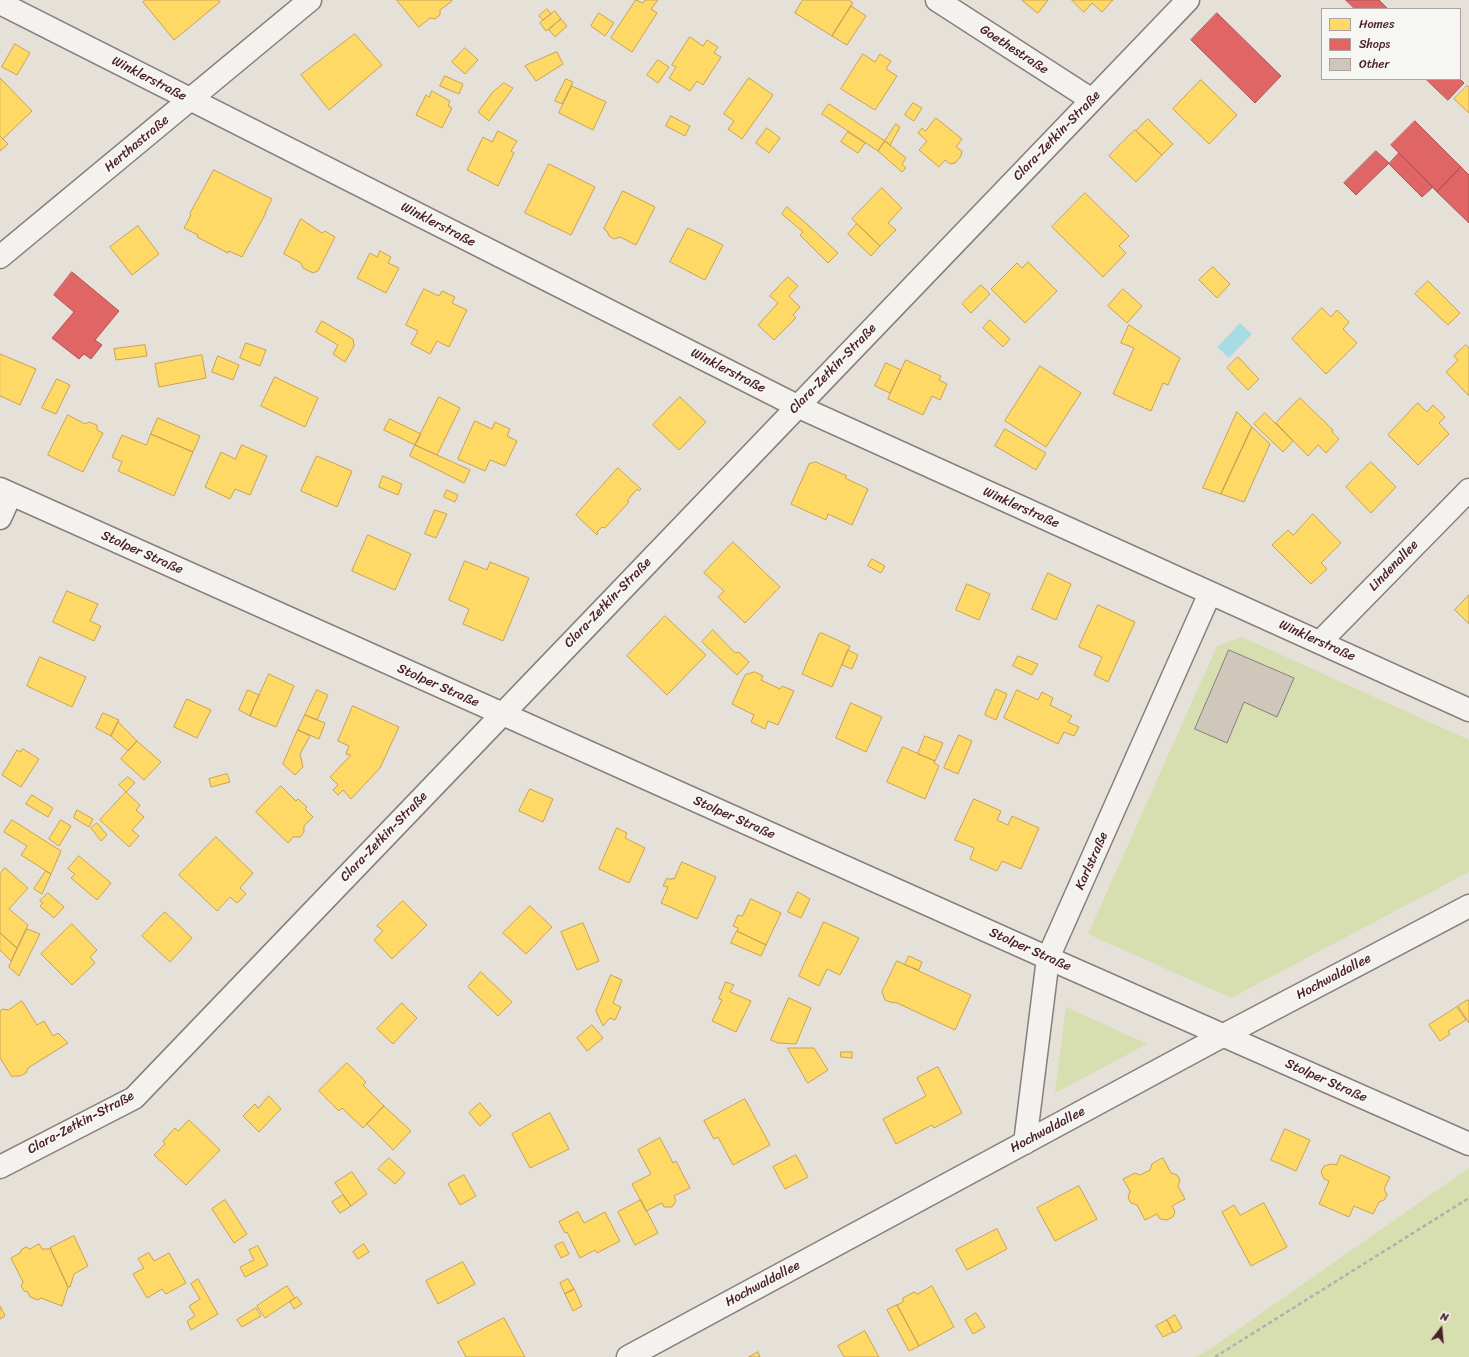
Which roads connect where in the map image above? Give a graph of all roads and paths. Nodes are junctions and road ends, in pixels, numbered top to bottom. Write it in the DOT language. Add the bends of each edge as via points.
graph roads {
  1 [pos="310,0"];
  2 [pos="937,0"];
  3 [pos="1188,0"];
  4 [pos="0,3"];
  5 [pos="190,100"];
  6 [pos="1092,100"];
  7 [pos="0,257"];
  8 [pos="797,406"];
  9 [pos="1469,490"];
  10 [pos="5,492"];
  11 [pos="0,518"];
  12 [pos="1210,593"];
  13 [pos="1320,642"];
  14 [pos="1469,710"];
  15 [pos="501,714"];
  16 [pos="1469,906"];
  17 [pos="1048,958"];
  18 [pos="1224,1035"];
  19 [pos="1025,1143"];
  20 [pos="1469,1144"];
  21 [pos="0,1167"];
  22 [pos="1469,1198"];
  23 [pos="628,1357"];
  24 [pos="1215,1357"];
  1 -- 5 [label="street, Herthastraße"];
  2 -- 6 [label="street, Goethestraße"];
  3 -- 6 [label="street, Clara-Zetkin-Straße"];
  4 -- 5 [label="street, Winklerstraße"];
  5 -- 7 [label="street, Herthastraße"];
  5 -- 8 [label="street, Winklerstraße"];
  6 -- 8 [label="street, Clara-Zetkin-Straße"];
  8 -- 12 [label="street, Winklerstraße"];
  8 -- 15 [label="street, Clara-Zetkin-Straße"];
  9 -- 13 [label="street, Lindenallee"];
  10 -- 11 [label="street"];
  10 -- 15 [label="street, Stolper Straße"];
  12 -- 13 [label="street, Winklerstraße"];
  12 -- 17 [label="street, Karlstraße"];
  13 -- 14 [label="street, Winklerstraße"];
  15 -- 17 [label="street, Stolper Straße"];
  15 -- 21 [label="street, Clara-Zetkin-Straße" via="134,1098"];
  16 -- 18 [label="street, Hochwaldallee"];
  17 -- 18 [label="street, Stolper Straße"];
  17 -- 19 [label="street, Karlstraße"];
  18 -- 19 [label="street, Hochwaldallee"];
  18 -- 20 [label="street, Stolper Straße"];
  19 -- 23 [label="street, Hochwaldallee"];
  22 -- 24 [label="path"];
}
